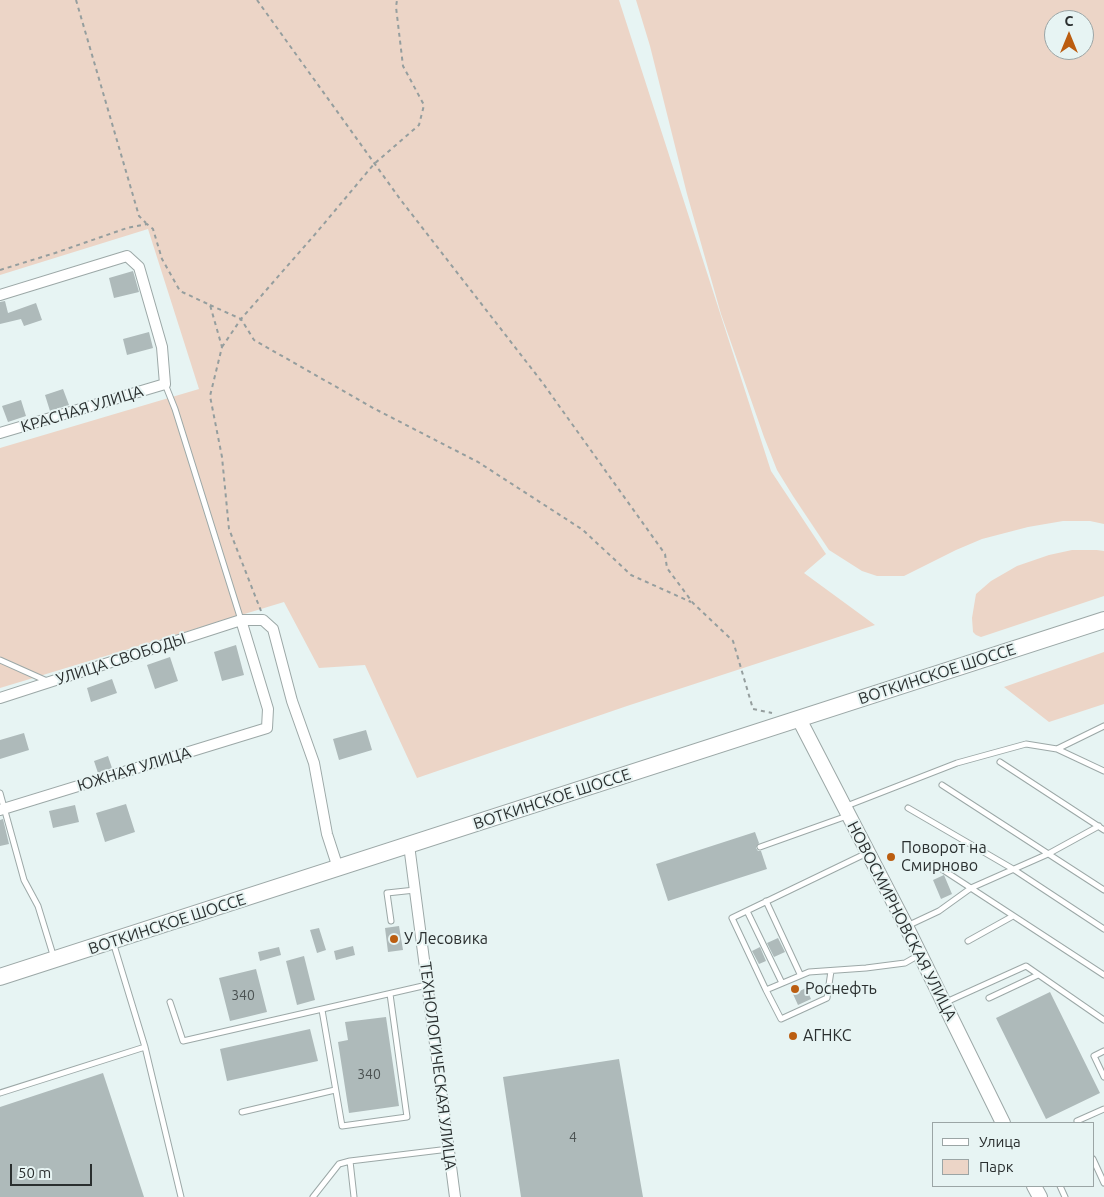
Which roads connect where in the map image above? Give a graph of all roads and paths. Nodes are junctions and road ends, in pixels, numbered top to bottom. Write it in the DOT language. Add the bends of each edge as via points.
graph roads {
  1 [pos="76,0"];
  2 [pos="257,0"];
  3 [pos="397,0"];
  4 [pos="374,164"];
  5 [pos="147,224"];
  6 [pos="0,270"];
  7 [pos="0,295"];
  8 [pos="210,305"];
  9 [pos="241,319"];
  10 [pos="222,347"];
  11 [pos="165,384"];
  12 [pos="0,433"];
  13 [pos="693,603"];
  14 [pos="242,620"];
  15 [pos="263,620"];
  16 [pos="1104,620"];
  17 [pos="0,660"];
  18 [pos="49,683"];
  19 [pos="0,698"];
  20 [pos="798,719"];
  21 [pos="1104,726"];
  22 [pos="1057,749"];
  23 [pos="1000,762"];
  24 [pos="1104,771"];
  25 [pos="942,786"];
  26 [pos="0,793"];
  27 [pos="908,808"];
  28 [pos="2,809"];
  29 [pos="846,811"];
  30 [pos="1102,828"];
  31 [pos="409,845"];
  32 [pos="760,847"];
  33 [pos="868,852"];
  34 [pos="1048,854"];
  35 [pos="934,864"];
  36 [pos="338,868"];
  37 [pos="1013,869"];
  38 [pos="971,888"];
  39 [pos="415,890"];
  40 [pos="1104,890"];
  41 [pos="766,902"];
  42 [pos="747,911"];
  43 [pos="1013,916"];
  44 [pos="390,921"];
  45 [pos="906,926"];
  46 [pos="1104,929"];
  47 [pos="112,941"];
  48 [pos="968,941"];
  49 [pos="920,955"];
  50 [pos="55,960"];
  51 [pos="831,970"];
  52 [pos="800,974"];
  53 [pos="1038,975"];
  54 [pos="1104,976"];
  55 [pos="0,978"];
  56 [pos="782,983"];
  57 [pos="428,985"];
  58 [pos="766,990"];
  59 [pos="390,994"];
  60 [pos="989,998"];
  61 [pos="170,1002"];
  62 [pos="944,1003"];
  63 [pos="322,1010"];
  64 [pos="1104,1020"];
  65 [pos="145,1048"];
  66 [pos="1104,1052"];
  67 [pos="1104,1077"];
  68 [pos="335,1090"];
  69 [pos="0,1093"];
  70 [pos="1104,1109"];
  71 [pos="242,1112"];
  72 [pos="1003,1122"];
  73 [pos="1078,1122"];
  74 [pos="448,1149"];
  75 [pos="350,1161"];
  76 [pos="1094,1162"];
  77 [pos="1104,1183"];
  78 [pos="181,1197"];
  79 [pos="313,1197"];
  80 [pos="354,1197"];
  81 [pos="455,1197"];
  1 -- 5 [label="path" via="139,216"];
  2 -- 4 [label="path"];
  3 -- 4 [label="path" via="403,66 424,105 420,125"];
  4 -- 9 [label="path"];
  4 -- 13 [label="path" via="542,382 665,554 667,568"];
  5 -- 6 [label="path"];
  5 -- 8 [label="path" via="153,230 162,259 180,291"];
  7 -- 11 [label="street" via="128,256 139,267 142,276 162,347"];
  8 -- 9 [label="path"];
  8 -- 10 [label="path"];
  9 -- 10 [label="path"];
  9 -- 13 [label="path" via="254,340 478,462 584,530 631,574"];
  10 -- 15 [label="path" via="210,396 222,457 229,529"];
  11 -- 12 [label="street, КРАСНАЯ УЛИЦА"];
  11 -- 14 [label="lane"];
  13 -- 20 [label="path" via="733,641 753,709"];
  14 -- 15 [label="street, УЛИЦА СВОБОДЫ"];
  14 -- 18 [label="street, УЛИЦА СВОБОДЫ"];
  14 -- 28 [label="street, ЮЖНАЯ УЛИЦА" via="268,709 268,728"];
  15 -- 36 [label="street" via="273,629 292,701 314,763 327,834"];
  16 -- 20 [label="main road, ВОТКИНСКОЕ ШОССЕ"];
  17 -- 18 [label="lane"];
  18 -- 19 [label="street, УЛИЦА СВОБОДЫ"];
  20 -- 29 [label="street, НОВОСМИРНОВСКАЯ УЛИЦА"];
  20 -- 31 [label="main road, ВОТКИНСКОЕ ШОССЕ"];
  21 -- 22 [label="lane"];
  22 -- 24 [label="lane"];
  22 -- 29 [label="lane" via="1026,744 958,763"];
  23 -- 30 [label="lane"];
  25 -- 34 [label="lane"];
  26 -- 28 [label="lane"];
  27 -- 37 [label="lane"];
  28 -- 50 [label="lane" via="24,880 38,906"];
  29 -- 32 [label="lane"];
  29 -- 33 [label="street, НОВОСМИРНОВСКАЯ УЛИЦА"];
  30 -- 34 [label="lane"];
  31 -- 36 [label="main road, ВОТКИНСКОЕ ШОССЕ"];
  31 -- 39 [label="street, ТЕХНОЛОГИЧЕСКАЯ УЛИЦА"];
  33 -- 41 [label="lane"];
  33 -- 45 [label="street, НОВОСМИРНОВСКАЯ УЛИЦА"];
  34 -- 37 [label="lane"];
  34 -- 40 [label="lane"];
  35 -- 38 [label="lane"];
  36 -- 47 [label="main road, ВОТКИНСКОЕ ШОССЕ"];
  37 -- 38 [label="lane"];
  37 -- 46 [label="lane"];
  38 -- 43 [label="lane"];
  38 -- 45 [label="lane" via="939,911"];
  39 -- 44 [label="lane" via="387,893"];
  39 -- 57 [label="street, ТЕХНОЛОГИЧЕСКАЯ УЛИЦА"];
  41 -- 42 [label="lane"];
  41 -- 52 [label="lane"];
  42 -- 56 [label="lane"];
  42 -- 58 [label="lane" via="732,918"];
  43 -- 48 [label="lane"];
  43 -- 54 [label="lane"];
  45 -- 49 [label="street, НОВОСМИРНОВСКАЯ УЛИЦА"];
  47 -- 50 [label="main road, ВОТКИНСКОЕ ШОССЕ"];
  47 -- 65 [label="lane"];
  49 -- 51 [label="lane" via="905,963"];
  49 -- 62 [label="street, НОВОСМИРНОВСКАЯ УЛИЦА"];
  50 -- 55 [label="main road, ВОТКИНСКОЕ ШОССЕ"];
  51 -- 52 [label="lane"];
  51 -- 58 [label="lane" via="828,998 781,1019"];
  52 -- 56 [label="lane"];
  53 -- 60 [label="lane"];
  53 -- 62 [label="lane" via="1026,966"];
  53 -- 64 [label="lane"];
  56 -- 58 [label="lane"];
  57 -- 59 [label="lane"];
  57 -- 74 [label="street, ТЕХНОЛОГИЧЕСКАЯ УЛИЦА"];
  59 -- 63 [label="lane"];
  59 -- 68 [label="lane" via="407,1117 342,1126"];
  61 -- 63 [label="lane" via="183,1041"];
  62 -- 72 [label="street, НОВОСМИРНОВСКАЯ УЛИЦА"];
  63 -- 68 [label="lane"];
  65 -- 69 [label="lane"];
  65 -- 78 [label="lane"];
  66 -- 67 [label="lane" via="1094,1056"];
  68 -- 71 [label="lane"];
  70 -- 73 [label="lane"];
  74 -- 75 [label="lane"];
  74 -- 81 [label="street, ТЕХНОЛОГИЧЕСКАЯ УЛИЦА"];
  75 -- 79 [label="lane" via="339,1164"];
  75 -- 80 [label="lane"];
  76 -- 77 [label="lane"];
}
